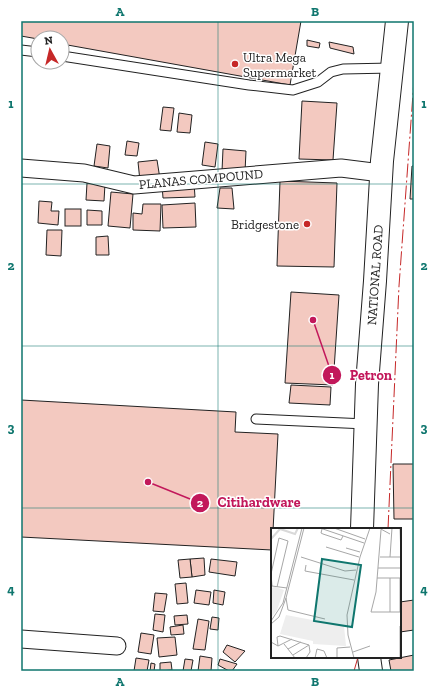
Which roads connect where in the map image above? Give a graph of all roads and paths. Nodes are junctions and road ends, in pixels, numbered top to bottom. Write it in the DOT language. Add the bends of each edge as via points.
graph roads {
  1 [pos="397,21"];
  2 [pos="70,57"];
  3 [pos="392,68"];
  4 [pos="21,168"];
  5 [pos="381,173"];
  6 [pos="256,419"];
  7 [pos="366,424"];
  8 [pos="362,528"];
  9 [pos="21,639"];
  10 [pos="117,646"];
  11 [pos="369,658"];
  12 [pos="371,671"];
  1 -- 3 [label="highway, NATIONAL ROAD"];
  2 -- 3 [label="lane" via="293,90 318,82 331,72 343,69"];
  3 -- 5 [label="highway, NATIONAL ROAD"];
  4 -- 5 [label="street, PLANAS COMPOUND" via="84,173 134,185 341,168"];
  5 -- 7 [label="highway, NATIONAL ROAD"];
  6 -- 7 [label="lane"];
  7 -- 8 [label="highway, NATIONAL ROAD"];
  9 -- 10 [label="street"];
  11 -- 12 [label="highway"];
}
